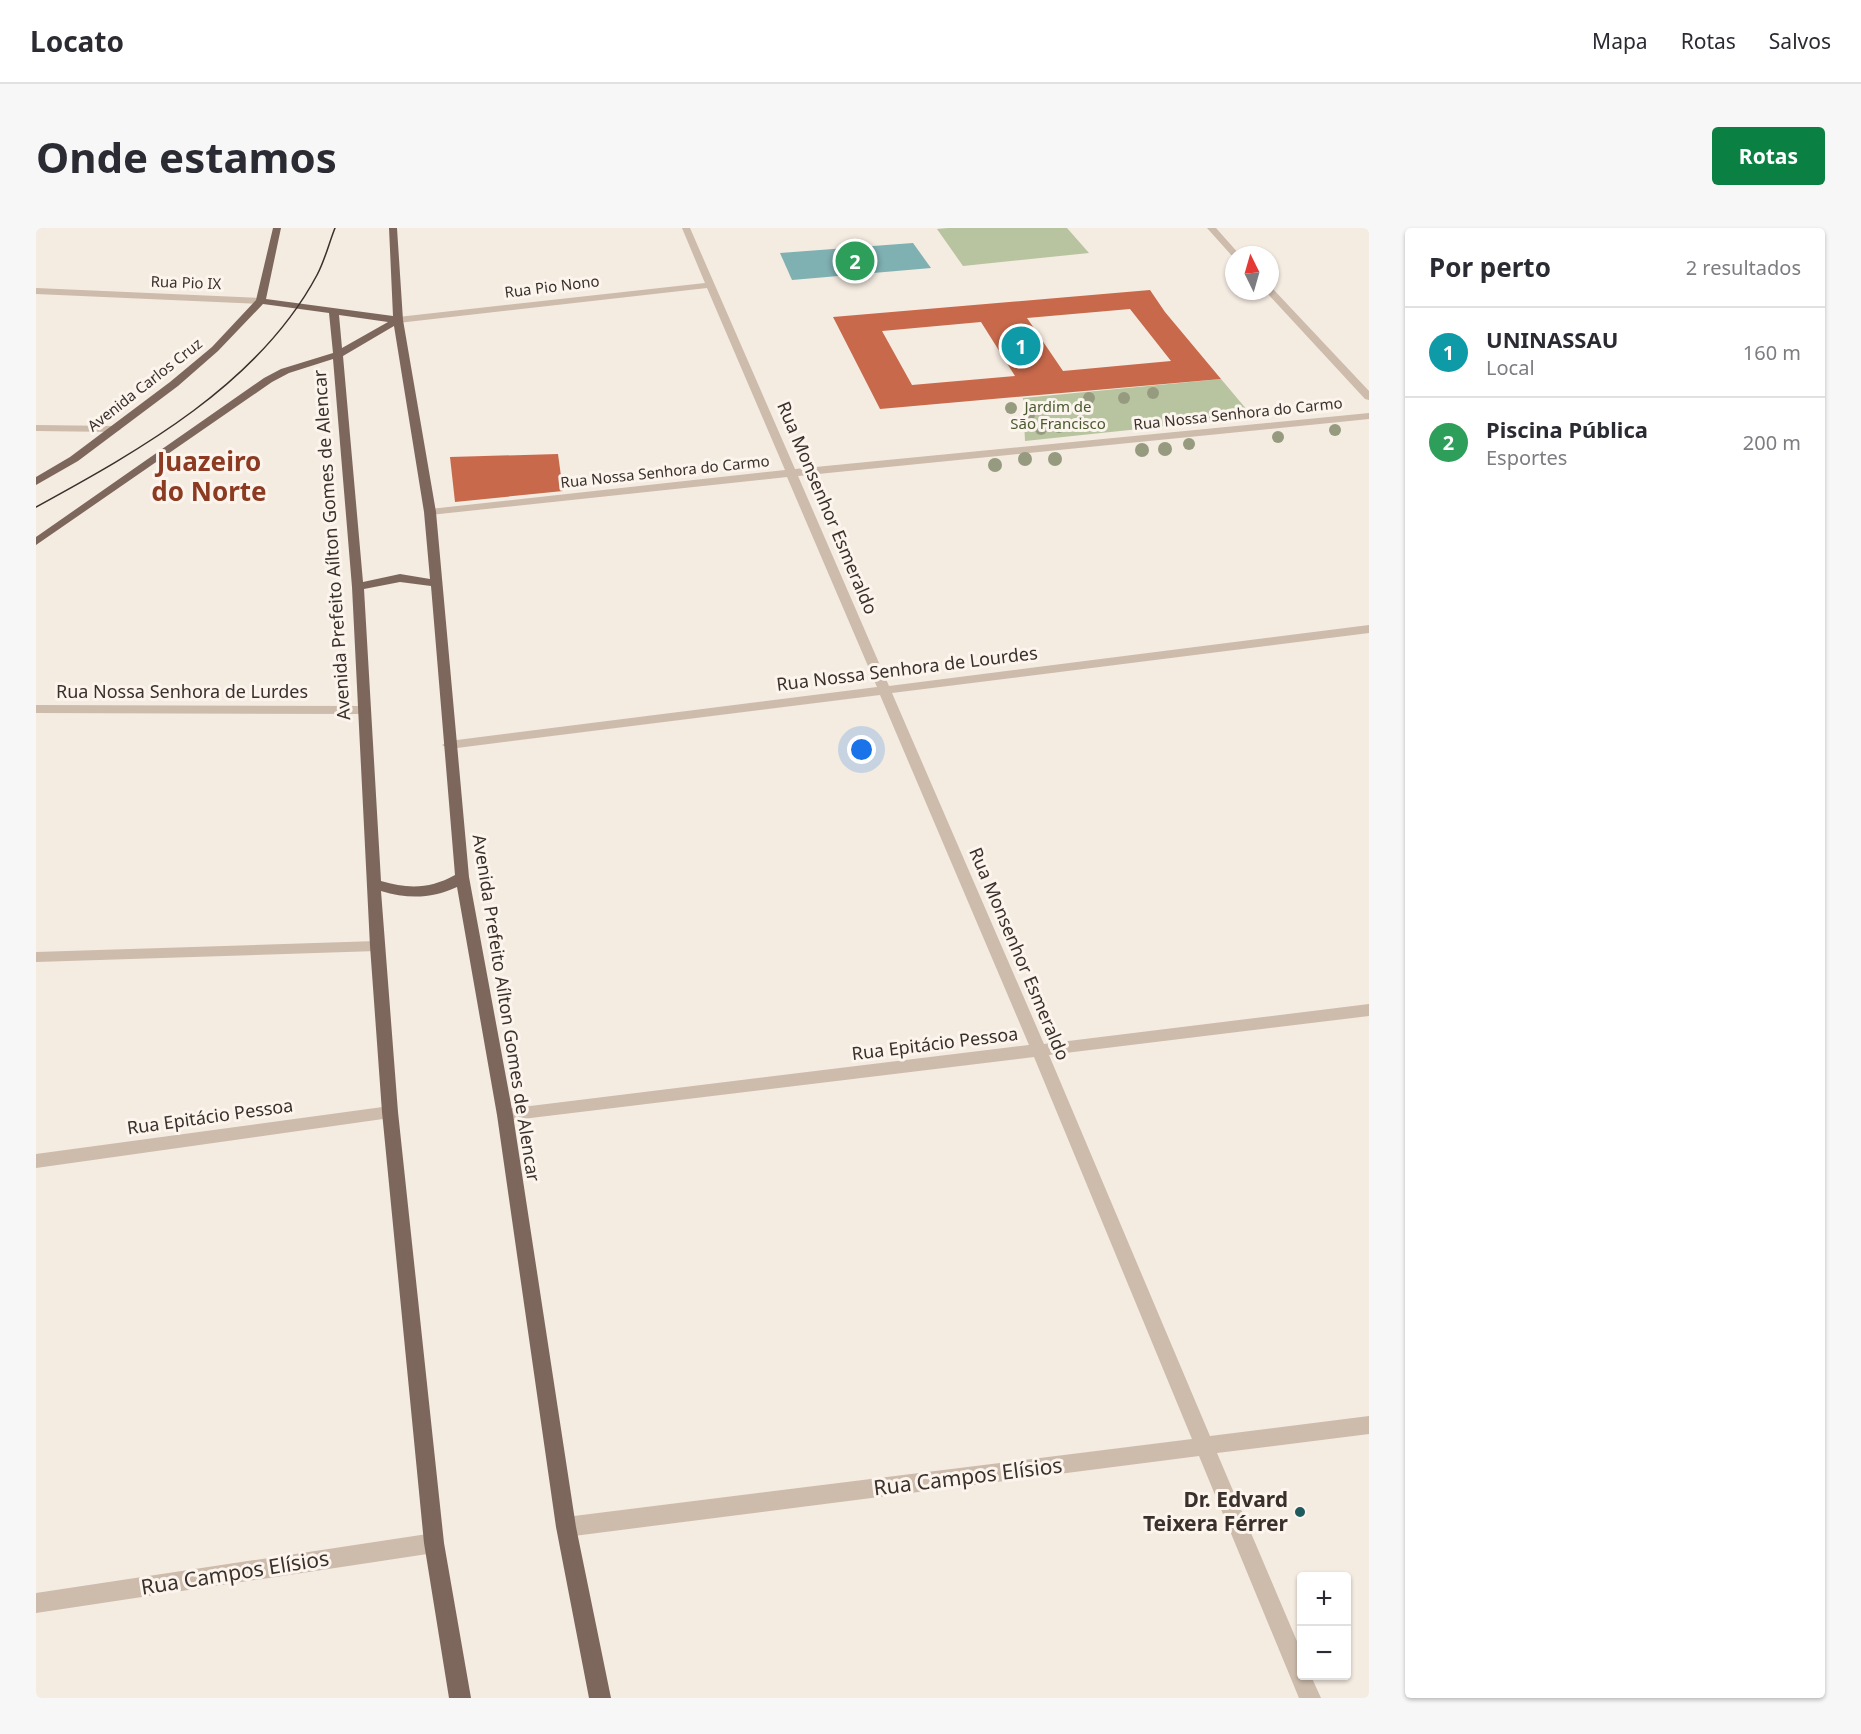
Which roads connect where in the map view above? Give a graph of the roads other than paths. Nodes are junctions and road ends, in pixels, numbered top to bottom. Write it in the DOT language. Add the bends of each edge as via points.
graph roads {
  1 [pos="277,228"];
  2 [pos="393,228"];
  3 [pos="686,228"];
  4 [pos="1211,228"];
  5 [pos="1228,246"];
  6 [pos="710,285"];
  7 [pos="36,291"];
  8 [pos="1278,300"];
  9 [pos="261,301"];
  10 [pos="334,313"];
  11 [pos="398,320"];
  12 [pos="337,355"];
  13 [pos="1369,397"];
  14 [pos="1369,416"];
  15 [pos="36,428"];
  16 [pos="116,429"];
  17 [pos="790,473"];
  18 [pos="36,482"];
  19 [pos="430,512"];
  20 [pos="36,542"];
  21 [pos="436,583"];
  22 [pos="358,587"];
  23 [pos="1369,629"];
  24 [pos="885,690"];
  25 [pos="36,709"];
  26 [pos="364,710"];
  27 [pos="449,745"];
  28 [pos="462,877"];
  29 [pos="374,884"];
  30 [pos="377,946"];
  31 [pos="36,957"];
  32 [pos="1369,1010"];
  33 [pos="1039,1051"];
  34 [pos="390,1112"];
  35 [pos="505,1115"];
  36 [pos="36,1161"];
  37 [pos="1369,1425"];
  38 [pos="1204,1447"];
  39 [pos="566,1527"];
  40 [pos="434,1543"];
  41 [pos="36,1603"];
  42 [pos="460,1698"];
  43 [pos="600,1698"];
  44 [pos="1310,1698"];
  1 -- 9 [label="main road"];
  2 -- 11 [label="main road"];
  3 -- 6 [label="street, Rua Monsenhor Esmeraldo"];
  4 -- 5 [label="street"];
  6 -- 11 [label="street, Rua Pio Nono"];
  6 -- 17 [label="street, Rua Monsenhor Esmeraldo"];
  7 -- 9 [label="street, Rua Pio IX"];
  8 -- 13 [label="street"];
  9 -- 10 [label="main road, Rua Pio IX"];
  9 -- 16 [label="main road, Avenida Carlos Cruz" via="215,349"];
  10 -- 11 [label="main road, Rua Pio IX"];
  10 -- 12 [label="main road, Avenida Prefeito Aílton Gomes de Alencar"];
  11 -- 12 [label="main road"];
  11 -- 19 [label="main road, Avenida Prefeito Aílton Gomes de Alencar"];
  12 -- 20 [label="main road" via="268,380"];
  12 -- 22 [label="main road, Avenida Prefeito Aílton Gomes de Alencar"];
  14 -- 17 [label="street, Rua Nossa Senhora do Carmo"];
  15 -- 16 [label="street"];
  16 -- 18 [label="main road, Avenida Carlos Cruz"];
  17 -- 19 [label="street, Rua Nossa Senhora do Carmo"];
  17 -- 24 [label="street, Rua Monsenhor Esmeraldo"];
  19 -- 21 [label="main road, Avenida Prefeito Aílton Gomes de Alencar"];
  21 -- 22 [label="main road" via="400,578"];
  21 -- 27 [label="main road, Avenida Prefeito Aílton Gomes de Alencar"];
  22 -- 26 [label="main road, Avenida Prefeito Aílton Gomes de Alencar"];
  23 -- 24 [label="street, Rua Nossa Senhora de Lourdes"];
  24 -- 27 [label="street, Rua Nossa Senhora de Lourdes"];
  24 -- 33 [label="street, Rua Monsenhor Esmeraldo"];
  25 -- 26 [label="street, Rua Nossa Senhora de Lurdes"];
  26 -- 29 [label="main road, Avenida Prefeito Aílton Gomes de Alencar"];
  27 -- 28 [label="main road, Avenida Prefeito Aílton Gomes de Alencar"];
  28 -- 29 [label="main road" via="442,889 412,894"];
  28 -- 35 [label="main road, Avenida Prefeito Aílton Gomes de Alencar"];
  29 -- 30 [label="main road, Avenida Prefeito Aílton Gomes de Alencar"];
  30 -- 31 [label="street"];
  30 -- 34 [label="main road, Avenida Prefeito Aílton Gomes de Alencar"];
  32 -- 33 [label="street, Rua Epitácio Pessoa"];
  33 -- 35 [label="street, Rua Epitácio Pessoa"];
  33 -- 38 [label="street, Rua Monsenhor Esmeraldo"];
  34 -- 36 [label="street, Rua Epitácio Pessoa"];
  34 -- 40 [label="main road, Avenida Prefeito Aílton Gomes de Alencar"];
  35 -- 39 [label="main road, Avenida Prefeito Aílton Gomes de Alencar"];
  37 -- 38 [label="street, Rua Campos Elísios"];
  38 -- 39 [label="street, Rua Campos Elísios"];
  38 -- 44 [label="street, Rua Monsenhor Esmeraldo"];
  39 -- 43 [label="main road, Avenida Prefeito Aílton Gomes de Alencar"];
  40 -- 41 [label="street, Rua Campos Elísios"];
  40 -- 42 [label="main road, Avenida Prefeito Aílton Gomes de Alencar"];
}
